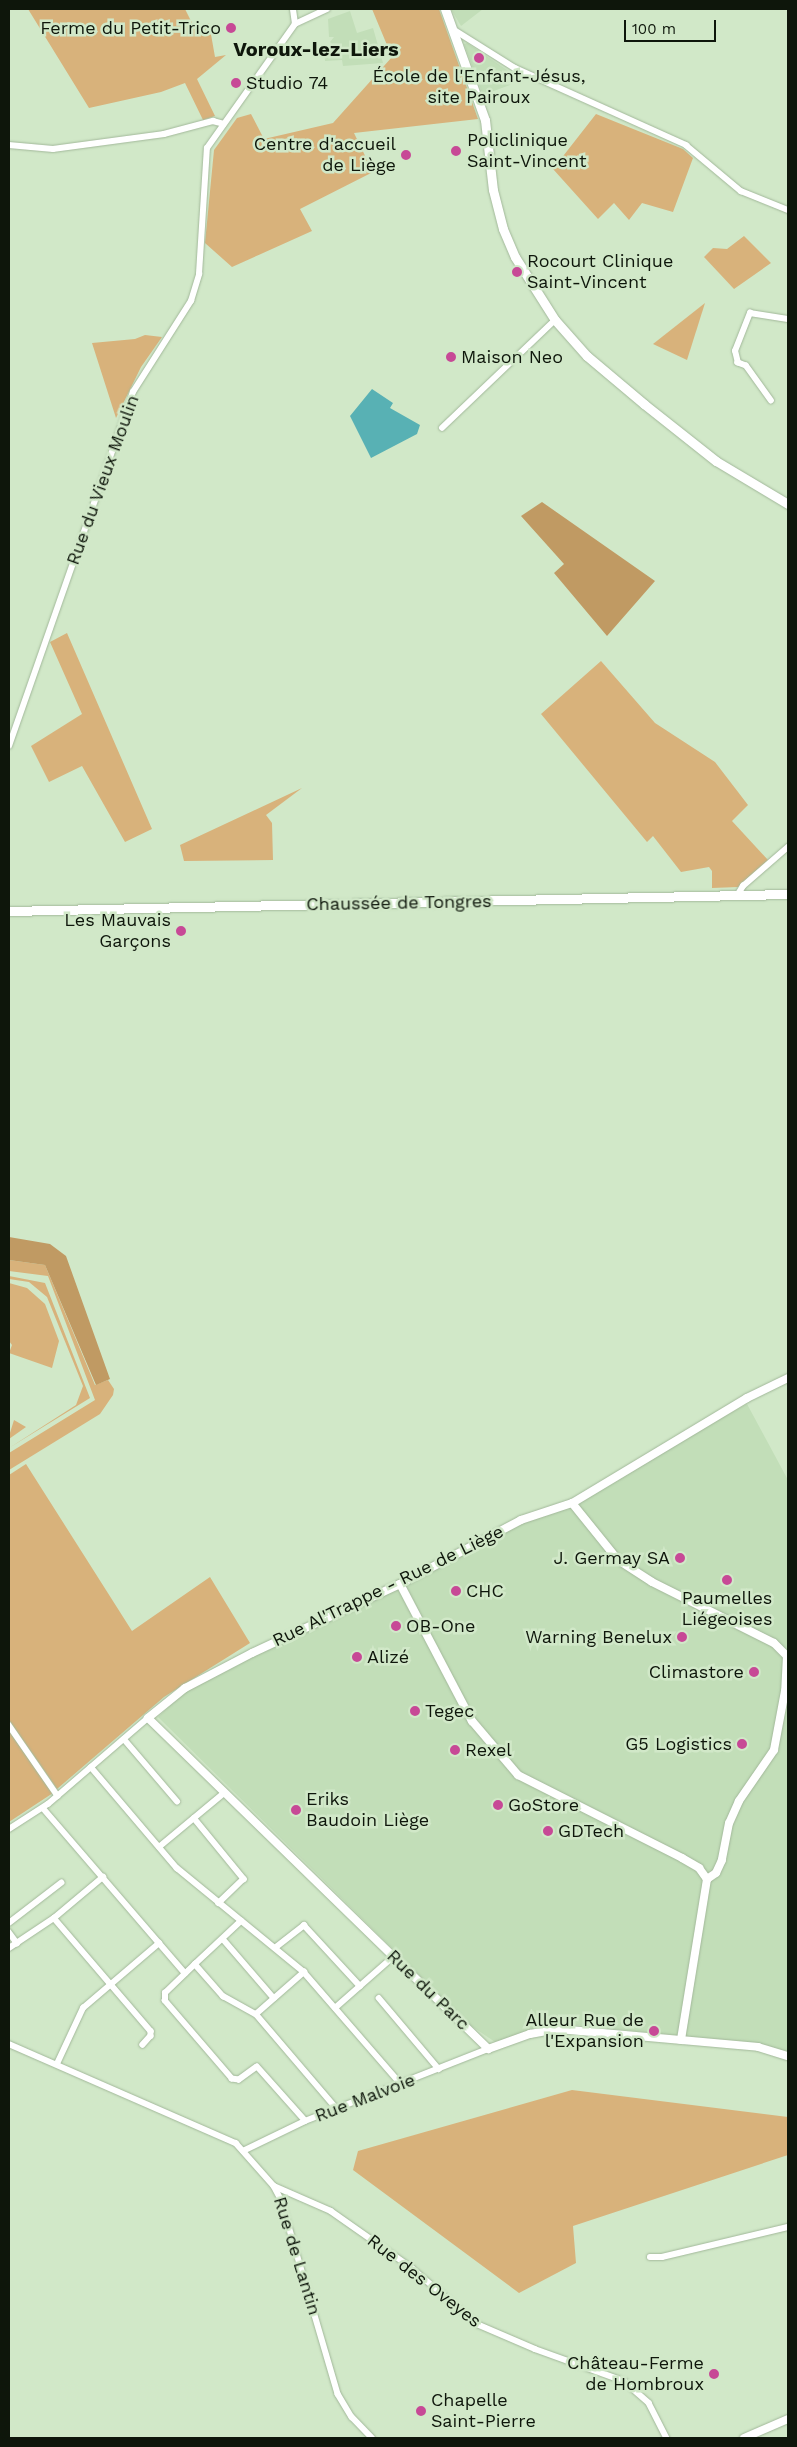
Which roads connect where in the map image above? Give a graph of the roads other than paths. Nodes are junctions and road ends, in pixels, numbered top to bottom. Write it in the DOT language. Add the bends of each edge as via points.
graph roads {
  1 [pos="293,9"];
  2 [pos="327,9"];
  3 [pos="445,9"];
  4 [pos="295,24"];
  5 [pos="453,30"];
  6 [pos="224,124"];
  7 [pos="9,145"];
  8 [pos="788,210"];
  9 [pos="788,319"];
  10 [pos="555,320"];
  11 [pos="770,401"];
  12 [pos="442,428"];
  13 [pos="788,504"];
  14 [pos="9,746"];
  15 [pos="788,847"];
  16 [pos="788,894"];
  17 [pos="737,896"];
  18 [pos="9,911"];
  19 [pos="788,1378"];
  20 [pos="572,1503"];
  21 [pos="400,1584"];
  22 [pos="148,1718"];
  23 [pos="9,1725"];
  24 [pos="124,1739"];
  25 [pos="91,1767"];
  26 [pos="224,1792"];
  27 [pos="58,1796"];
  28 [pos="177,1801"];
  29 [pos="43,1808"];
  30 [pos="194,1818"];
  31 [pos="9,1829"];
  32 [pos="159,1847"];
  33 [pos="103,1877"];
  34 [pos="707,1879"];
  35 [pos="61,1883"];
  36 [pos="219,1903"];
  37 [pos="54,1918"];
  38 [pos="241,1921"];
  39 [pos="9,1923"];
  40 [pos="9,1932"];
  41 [pos="223,1939"];
  42 [pos="17,1943"];
  43 [pos="159,1943"];
  44 [pos="9,1948"];
  45 [pos="275,1948"];
  46 [pos="393,1957"];
  47 [pos="195,1964"];
  48 [pos="304,1972"];
  49 [pos="185,1973"];
  50 [pos="111,1984"];
  51 [pos="360,1986"];
  52 [pos="274,1998"];
  53 [pos="379,1998"];
  54 [pos="335,2008"];
  55 [pos="256,2014"];
  56 [pos="681,2040"];
  57 [pos="9,2044"];
  58 [pos="143,2045"];
  59 [pos="488,2049"];
  60 [pos="788,2056"];
  61 [pos="57,2064"];
  62 [pos="439,2069"];
  63 [pos="401,2084"];
  64 [pos="337,2109"];
  65 [pos="305,2121"];
  66 [pos="243,2151"];
  67 [pos="274,2186"];
  68 [pos="788,2227"];
  69 [pos="650,2257"];
  70 [pos="788,2418"];
  71 [pos="372,2438"];
  72 [pos="667,2438"];
  73 [pos="744,2438"];
  1 -- 4 [label="street"];
  2 -- 4 [label="street"];
  3 -- 5 [label="main road"];
  4 -- 6 [label="street, Rue du Vieux Moulin"];
  5 -- 8 [label="street" via="515,68 686,145 741,191"];
  5 -- 10 [label="main road" via="485,120 493,190 503,229 515,257"];
  6 -- 7 [label="street" via="213,121 164,134 53,150"];
  6 -- 14 [label="street, Rue du Vieux Moulin" via="207,148 199,274 191,301 134,392"];
  9 -- 11 [label="street" via="750,313 735,351 738,363 746,366"];
  10 -- 12 [label="street"];
  10 -- 13 [label="main road" via="587,356 716,461"];
  15 -- 17 [label="street" via="743,886"];
  16 -- 17 [label="main road, Chaussée de Tongres"];
  17 -- 18 [label="main road, Chaussée de Tongres"];
  19 -- 20 [label="street, Rue Al'Trappe - Rue de Liège" via="746,1398"];
  20 -- 21 [label="street, Rue Al'Trappe - Rue de Liège" via="521,1520"];
  20 -- 34 [label="street" via="618,1560 652,1582 774,1643 787,1656 785,1691 774,1750 739,1801 729,1823 722,1860 716,1873"];
  21 -- 22 [label="street, Rue Al'Trappe - Rue de Liège" via="193,1684"];
  21 -- 34 [label="street" via="472,1721 518,1776 682,1858 699,1868"];
  22 -- 24 [label="street, Rue Al'Trappe - Rue de Liège"];
  22 -- 26 [label="street, Rue du Parc"];
  23 -- 27 [label="street"];
  24 -- 25 [label="street, Rue Al'Trappe - Rue de Liège"];
  24 -- 28 [label="street"];
  25 -- 27 [label="street, Rue Al'Trappe - Rue de Liège"];
  25 -- 32 [label="street"];
  26 -- 30 [label="street"];
  26 -- 46 [label="street, Rue du Parc"];
  27 -- 29 [label="street, Rue Al'Trappe - Rue de Liège"];
  29 -- 31 [label="street, Rue Al'Trappe - Rue de Liège"];
  29 -- 33 [label="street"];
  30 -- 32 [label="street"];
  30 -- 36 [label="street" via="244,1879"];
  32 -- 36 [label="street" via="177,1868"];
  33 -- 37 [label="street"];
  33 -- 43 [label="street"];
  34 -- 56 [label="street"];
  35 -- 39 [label="street"];
  36 -- 38 [label="street"];
  37 -- 42 [label="street"];
  37 -- 50 [label="street"];
  38 -- 41 [label="street"];
  38 -- 45 [label="street"];
  40 -- 42 [label="street"];
  41 -- 47 [label="street"];
  41 -- 52 [label="street"];
  42 -- 44 [label="street"];
  43 -- 49 [label="street"];
  43 -- 50 [label="street"];
  45 -- 48 [label="street"];
  45 -- 51 [label="street" via="304,1925"];
  46 -- 51 [label="street"];
  46 -- 59 [label="street, Rue du Parc"];
  47 -- 49 [label="street"];
  47 -- 55 [label="street" via="223,1996"];
  48 -- 52 [label="street"];
  48 -- 54 [label="street"];
  49 -- 65 [label="street" via="165,1993 164,1999 231,2077 239,2080 257,2066"];
  50 -- 58 [label="street" via="151,2031"];
  50 -- 61 [label="street" via="80,2013"];
  51 -- 54 [label="street"];
  52 -- 55 [label="street"];
  53 -- 62 [label="street"];
  54 -- 63 [label="street"];
  55 -- 64 [label="street"];
  56 -- 59 [label="street" via="558,2029 530,2034"];
  56 -- 60 [label="street" via="758,2047"];
  57 -- 61 [label="street, Rue de Lantin"];
  59 -- 62 [label="street, Rue Malvoie"];
  61 -- 66 [label="street, Rue de Lantin" via="224,2135"];
  62 -- 63 [label="street, Rue Malvoie"];
  63 -- 64 [label="street, Rue Malvoie"];
  64 -- 65 [label="street, Rue Malvoie"];
  65 -- 66 [label="street, Rue Malvoie"];
  66 -- 67 [label="street, Rue de Lantin"];
  67 -- 71 [label="street, Rue de Lantin" via="288,2216 338,2394 352,2418"];
  67 -- 72 [label="street, Rue des Oveyes" via="332,2211 412,2268 476,2324 535,2350 624,2381 649,2403"];
  68 -- 69 [label="street" via="662,2257"];
  70 -- 73 [label="street"];
}
